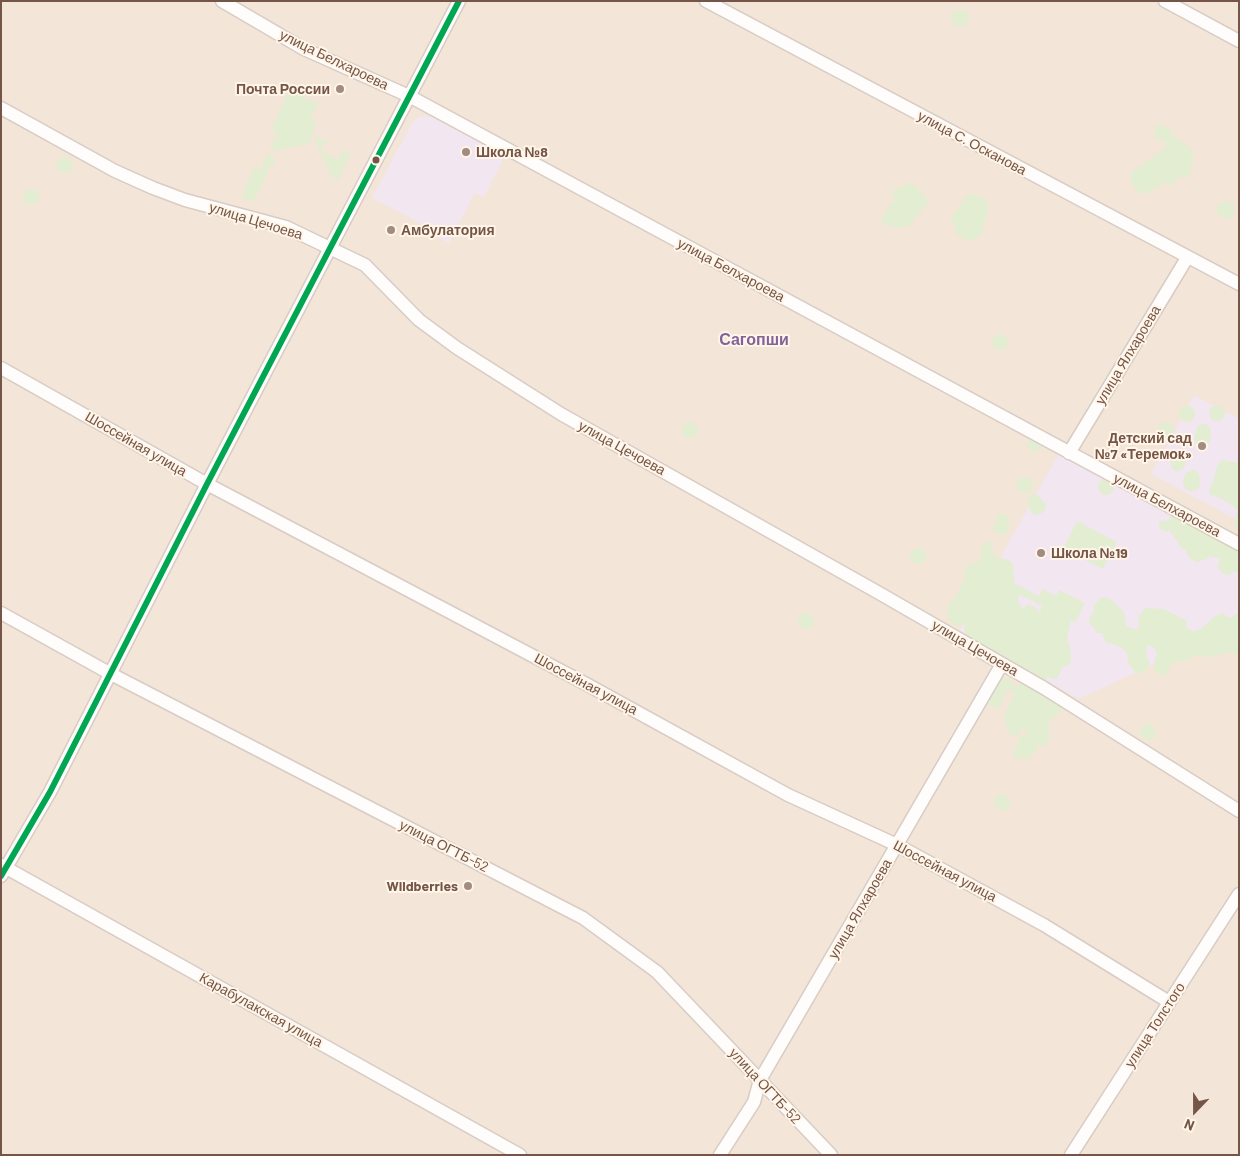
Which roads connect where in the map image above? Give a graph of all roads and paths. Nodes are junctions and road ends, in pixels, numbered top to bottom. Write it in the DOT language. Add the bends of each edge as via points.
graph roads {
  1 [pos="222,1"];
  2 [pos="459,1"];
  3 [pos="706,1"];
  4 [pos="1165,1"];
  5 [pos="1239,42"];
  6 [pos="409,96"];
  7 [pos="1,108"];
  8 [pos="330,247"];
  9 [pos="1187,258"];
  10 [pos="1239,284"];
  11 [pos="1,368"];
  12 [pos="1069,453"];
  13 [pos="207,484"];
  14 [pos="1239,544"];
  15 [pos="1,614"];
  16 [pos="1002,664"];
  17 [pos="111,674"];
  18 [pos="1239,811"];
  19 [pos="897,845"];
  20 [pos="3,870"];
  21 [pos="1239,894"];
  22 [pos="1169,1002"];
  23 [pos="760,1080"];
  24 [pos="520,1155"];
  25 [pos="720,1155"];
  26 [pos="830,1155"];
  27 [pos="1071,1155"];
  1 -- 6 [label="street, улица Белхароева" via="304,49"];
  2 -- 6 [label="street"];
  3 -- 9 [label="street, улица С. Осканова"];
  4 -- 5 [label="street"];
  6 -- 8 [label="street"];
  6 -- 12 [label="street, улица Белхароева"];
  7 -- 8 [label="street, улица Цечоева" via="115,171 153,188 185,200 286,227"];
  8 -- 13 [label="street"];
  8 -- 16 [label="street, улица Цечоева" via="364,265 420,320 458,348 561,414"];
  9 -- 10 [label="street, улица С. Осканова"];
  9 -- 12 [label="street, улица Ялхароева"];
  11 -- 13 [label="street, Шоссейная улица"];
  12 -- 14 [label="street, улица Белхароева"];
  13 -- 17 [label="street"];
  13 -- 19 [label="street, Шоссейная улица" via="588,685 788,795"];
  15 -- 17 [label="street, улица ОГТБ-52"];
  16 -- 18 [label="street, улица Цечоева"];
  16 -- 19 [label="street, улица Ялхароева"];
  17 -- 20 [label="street" via="50,792"];
  17 -- 23 [label="street, улица ОГТБ-52" via="583,918 657,972"];
  19 -- 22 [label="street, Шоссейная улица" via="1044,924"];
  19 -- 23 [label="street, улица Ялхароева"];
  20 -- 24 [label="street, Карабулакская улица"];
  21 -- 22 [label="street, улица Толстого"];
  22 -- 27 [label="street, улица Толстого"];
  23 -- 25 [label="street, улица Ялхароева" via="754,1102"];
  23 -- 26 [label="street, улица ОГТБ-52"];
}
